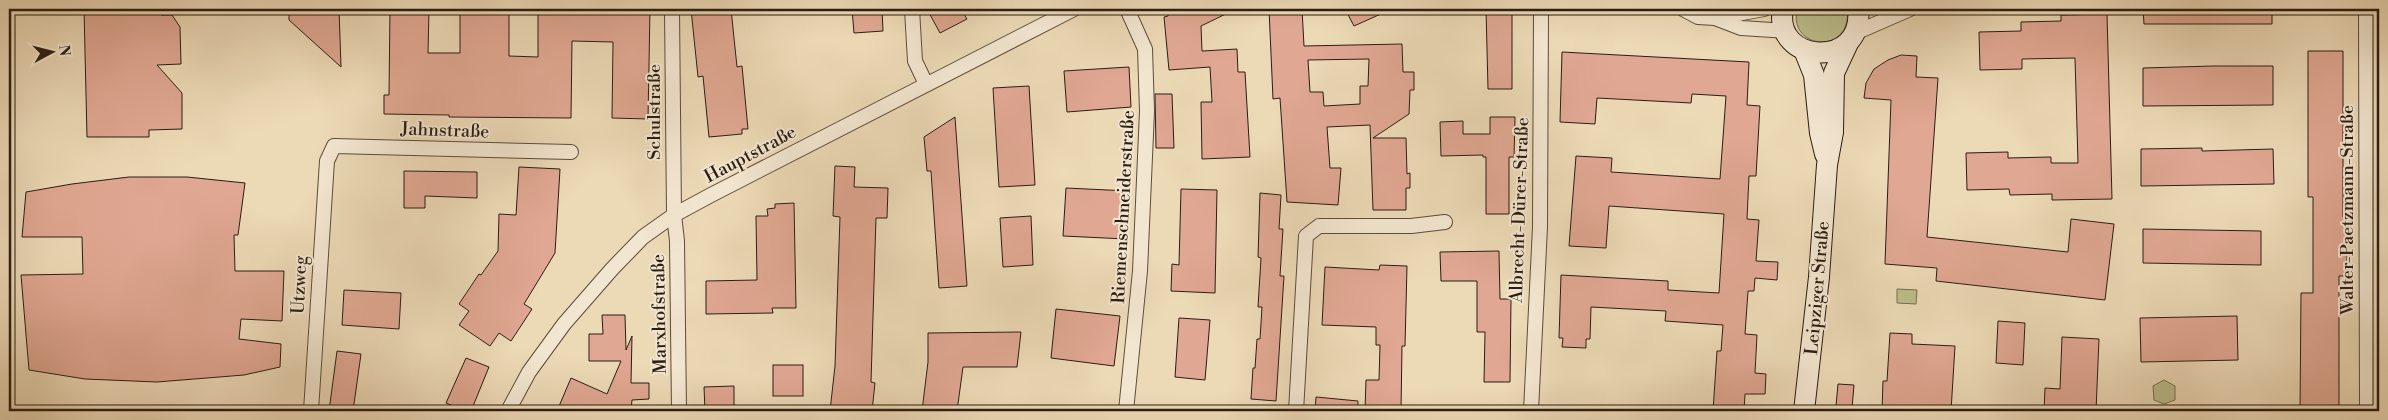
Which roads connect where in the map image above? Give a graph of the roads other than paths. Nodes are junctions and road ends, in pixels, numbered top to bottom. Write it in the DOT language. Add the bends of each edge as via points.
graph roads {
  1 [pos="672,9"];
  2 [pos="912,9"];
  3 [pos="1074,9"];
  4 [pos="1127,9"];
  5 [pos="1541,9"];
  6 [pos="1683,9"];
  7 [pos="1764,9"];
  8 [pos="1783,9"];
  9 [pos="1858,9"];
  10 [pos="1910,9"];
  11 [pos="2366,9"];
  12 [pos="1715,18"];
  13 [pos="1786,31"];
  14 [pos="1851,38"];
  15 [pos="1804,50"];
  16 [pos="926,84"];
  17 [pos="572,152"];
  18 [pos="327,161"];
  19 [pos="1827,166"];
  20 [pos="674,215"];
  21 [pos="1445,222"];
  22 [pos="311,411"];
  23 [pos="508,411"];
  24 [pos="679,411"];
  25 [pos="1126,411"];
  26 [pos="1296,411"];
  27 [pos="1531,411"];
  28 [pos="1804,411"];
  29 [pos="2367,411"];
  1 -- 20 [label="street, Schulstraße"];
  2 -- 16 [label="street" via="915,60"];
  3 -- 16 [label="street, Hauptstraße"];
  4 -- 25 [label="street, Riemenschneiderstraße" via="1145,49 1147,84 1140,271"];
  5 -- 27 [label="street, Albrecht-Dürer-Straße" via="1540,227"];
  6 -- 12 [label="street" via="1698,16"];
  7 -- 12 [label="street"];
  8 -- 13 [label="main road"];
  9 -- 14 [label="main road, Leipziger Straße" via="1859,22"];
  10 -- 14 [label="street"];
  11 -- 29 [label="street, Walter-Paetzmann-Straße"];
  12 -- 13 [label="street" via="1741,28"];
  13 -- 15 [label="main road" via="1789,38"];
  14 -- 15 [label="main road" via="1838,50 1827,53"];
  14 -- 19 [label="main road, Leipziger Straße" via="1834,73 1833,132"];
  15 -- 19 [label="main road, Leipziger Straße" via="1814,75"];
  16 -- 20 [label="street, Hauptstraße"];
  17 -- 18 [label="street, Jahnstraße" via="334,146"];
  18 -- 22 [label="street, Utzweg"];
  19 -- 28 [label="main road, Leipziger Straße"];
  20 -- 23 [label="street, Hauptstraße" via="643,236 564,324 529,372"];
  20 -- 24 [label="street, Marxhofstraße"];
  21 -- 26 [label="street" via="1411,226 1320,226 1306,236"];
}
